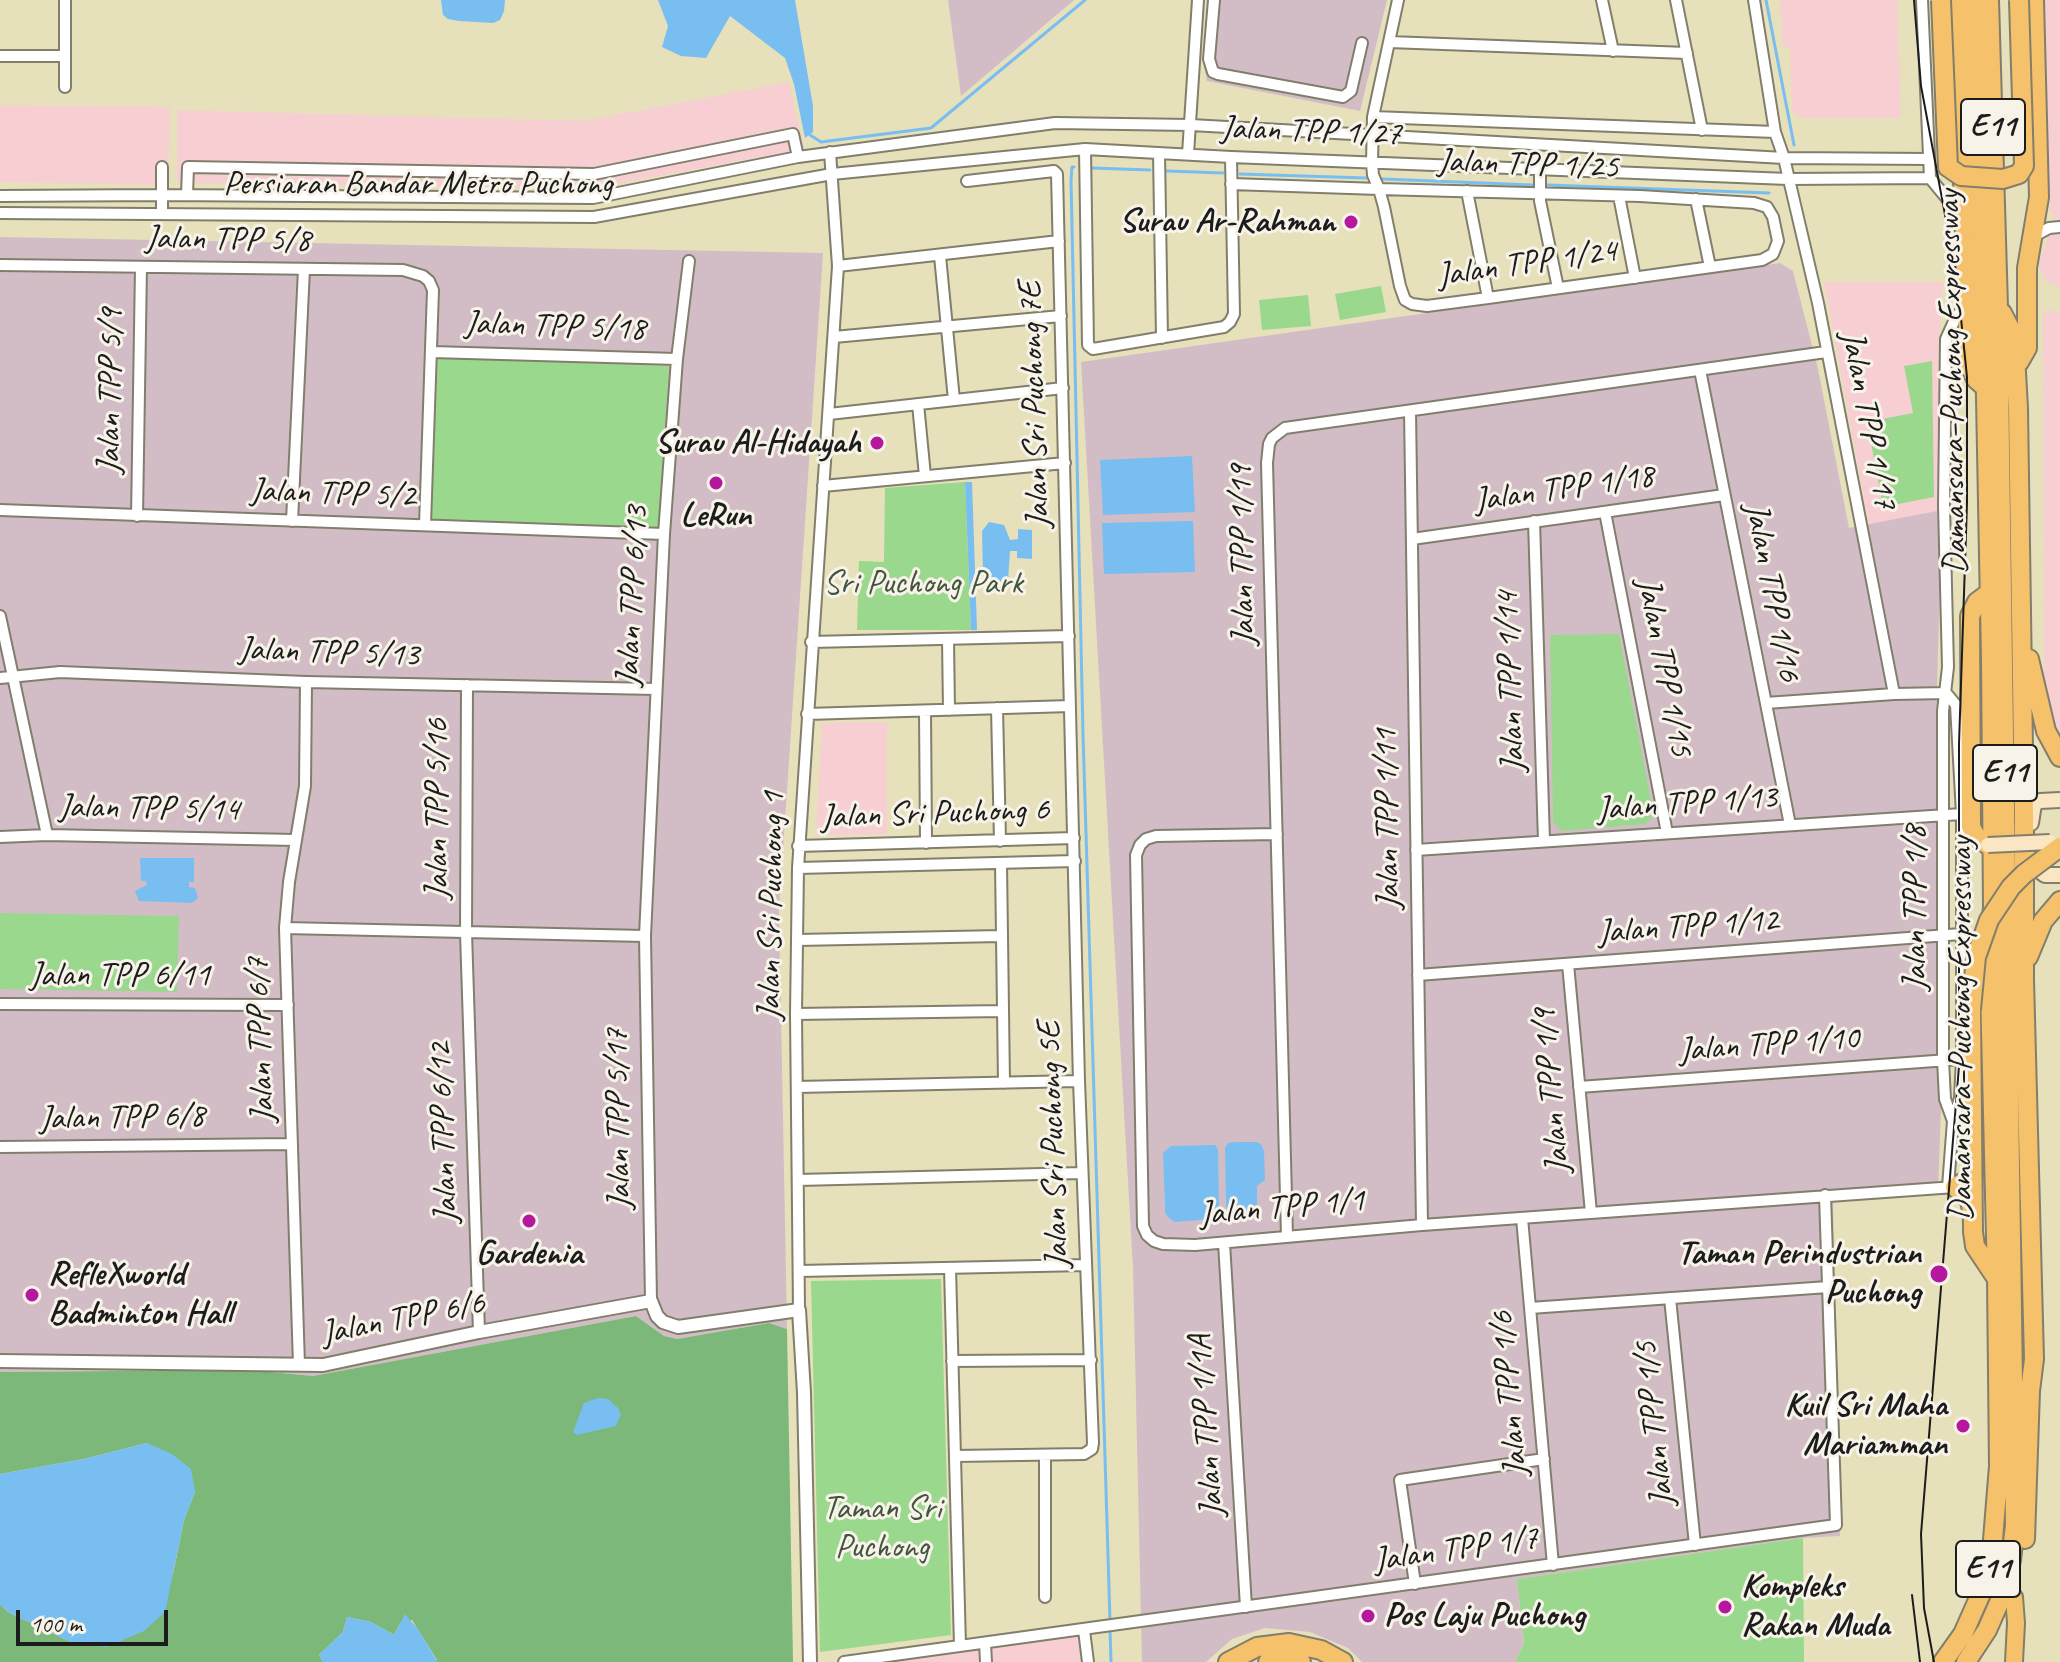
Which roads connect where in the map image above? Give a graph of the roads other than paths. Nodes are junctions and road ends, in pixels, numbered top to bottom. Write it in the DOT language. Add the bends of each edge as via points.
graph roads {
  1 [pos="65,0"];
  2 [pos="1198,0"];
  3 [pos="1214,0"];
  4 [pos="1398,0"];
  5 [pos="1602,0"];
  6 [pos="1676,0"];
  7 [pos="1754,0"];
  8 [pos="1922,0"];
  9 [pos="1941,0"];
  10 [pos="1957,0"];
  11 [pos="1974,0"];
  12 [pos="1989,0"];
  13 [pos="2032,2"];
  14 [pos="1389,42"];
  15 [pos="1362,43"];
  16 [pos="1613,51"];
  17 [pos="1687,53"];
  18 [pos="0,56"];
  19 [pos="65,56"];
  20 [pos="65,87"];
  21 [pos="1373,117"];
  22 [pos="1191,125"];
  23 [pos="1702,130"];
  24 [pos="1775,132"];
  25 [pos="1371,135"];
  26 [pos="1085,149"];
  27 [pos="830,152"];
  28 [pos="1159,153"];
  29 [pos="1188,154"];
  30 [pos="798,157"];
  31 [pos="1231,157"];
  32 [pos="1784,158"];
  33 [pos="1929,159"];
  34 [pos="1372,163"];
  35 [pos="162,167"];
  36 [pos="1540,169"];
  37 [pos="832,174"];
  38 [pos="1930,178"];
  39 [pos="1788,179"];
  40 [pos="967,181"];
  41 [pos="1231,184"];
  42 [pos="1379,189"];
  43 [pos="1467,191"];
  44 [pos="1540,193"];
  45 [pos="162,195"];
  46 [pos="187,195"];
  47 [pos="0,196"];
  48 [pos="1619,196"];
  49 [pos="1696,199"];
  50 [pos="0,213"];
  51 [pos="162,214"];
  52 [pos="1965,220"];
  53 [pos="2060,227"];
  54 [pos="2034,236"];
  55 [pos="1059,241"];
  56 [pos="940,256"];
  57 [pos="1770,257"];
  58 [pos="689,261"];
  59 [pos="0,265"];
  60 [pos="838,266"];
  61 [pos="141,267"];
  62 [pos="1710,267"];
  63 [pos="304,269"];
  64 [pos="1635,278"];
  65 [pos="1558,288"];
  66 [pos="1488,298"];
  67 [pos="1967,303"];
  68 [pos="1998,307"];
  69 [pos="1061,316"];
  70 [pos="948,326"];
  71 [pos="834,337"];
  72 [pos="1162,338"];
  73 [pos="432,352"];
  74 [pos="1826,352"];
  75 [pos="677,359"];
  76 [pos="2016,365"];
  77 [pos="1700,370"];
  78 [pos="1063,388"];
  79 [pos="1986,388"];
  80 [pos="954,400"];
  81 [pos="918,404"];
  82 [pos="1410,411"];
  83 [pos="829,414"];
  84 [pos="1065,463"];
  85 [pos="925,476"];
  86 [pos="823,486"];
  87 [pos="1724,495"];
  88 [pos="0,510"];
  89 [pos="1605,512"];
  90 [pos="137,516"];
  91 [pos="292,521"];
  92 [pos="1534,521"];
  93 [pos="425,525"];
  94 [pos="664,534"];
  95 [pos="1412,539"];
  96 [pos="1989,593"];
  97 [pos="0,616"];
  98 [pos="1069,636"];
  99 [pos="948,639"];
  100 [pos="811,642"];
  101 [pos="2021,647"];
  102 [pos="13,675"];
  103 [pos="0,678"];
  104 [pos="306,682"];
  105 [pos="467,685"];
  106 [pos="656,689"];
  107 [pos="1946,693"];
  108 [pos="1894,694"];
  109 [pos="1766,703"];
  110 [pos="1070,706"];
  111 [pos="997,708"];
  112 [pos="949,710"];
  113 [pos="925,711"];
  114 [pos="807,714"];
  115 [pos="2060,757"];
  116 [pos="2060,800"];
  117 [pos="1962,814"];
  118 [pos="1943,815"];
  119 [pos="1790,825"];
  120 [pos="1667,833"];
  121 [pos="1277,834"];
  122 [pos="47,835"];
  123 [pos="0,837"];
  124 [pos="1074,838"];
  125 [pos="296,840"];
  126 [pos="1000,841"];
  127 [pos="1544,841"];
  128 [pos="926,843"];
  129 [pos="2060,844"];
  130 [pos="1988,845"];
  131 [pos="798,846"];
  132 [pos="1416,850"];
  133 [pos="1075,861"];
  134 [pos="1001,863"];
  135 [pos="798,868"];
  136 [pos="2060,875"];
  137 [pos="2060,901"];
  138 [pos="285,928"];
  139 [pos="466,933"];
  140 [pos="1961,934"];
  141 [pos="1944,935"];
  142 [pos="645,936"];
  143 [pos="1001,936"];
  144 [pos="797,940"];
  145 [pos="1568,964"];
  146 [pos="1418,975"];
  147 [pos="2024,980"];
  148 [pos="0,1004"];
  149 [pos="288,1005"];
  150 [pos="1002,1011"];
  151 [pos="796,1014"];
  152 [pos="1962,1059"];
  153 [pos="1943,1060"];
  154 [pos="1079,1081"];
  155 [pos="1004,1083"];
  156 [pos="797,1087"];
  157 [pos="1579,1087"];
  158 [pos="1953,1121"];
  159 [pos="292,1144"];
  160 [pos="0,1147"];
  161 [pos="1972,1170"];
  162 [pos="1082,1173"];
  163 [pos="798,1180"];
  164 [pos="1952,1187"];
  165 [pos="1825,1195"];
  166 [pos="1591,1213"];
  167 [pos="1973,1217"];
  168 [pos="1522,1218"];
  169 [pos="1422,1225"];
  170 [pos="1287,1236"];
  171 [pos="2012,1240"];
  172 [pos="1224,1243"];
  173 [pos="1086,1265"];
  174 [pos="950,1268"];
  175 [pos="799,1271"];
  176 [pos="1997,1279"];
  177 [pos="1828,1287"];
  178 [pos="1670,1298"];
  179 [pos="651,1301"];
  180 [pos="1530,1308"];
  181 [pos="799,1310"];
  182 [pos="479,1332"];
  183 [pos="1091,1360"];
  184 [pos="0,1361"];
  185 [pos="952,1361"];
  186 [pos="299,1365"];
  187 [pos="2030,1391"];
  188 [pos="1045,1455"];
  189 [pos="955,1456"];
  190 [pos="1544,1459"];
  191 [pos="1695,1545"];
  192 [pos="1553,1565"];
  193 [pos="1415,1584"];
  194 [pos="1045,1597"];
  195 [pos="2014,1597"];
  196 [pos="1246,1607"];
  197 [pos="1087,1630"];
  198 [pos="985,1643"];
  199 [pos="960,1646"];
  200 [pos="878,1660"];
  201 [pos="810,1662"];
  202 [pos="844,1662"];
  203 [pos="986,1662"];
  204 [pos="1088,1662"];
  205 [pos="1228,1662"];
  206 [pos="1268,1662"];
  207 [pos="1301,1662"];
  208 [pos="1342,1662"];
  209 [pos="1943,1662"];
  210 [pos="1966,1662"];
  211 [pos="1980,1662"];
  212 [pos="2014,1662"];
  1 -- 19 [label="street"];
  2 -- 22 [label="street"];
  3 -- 15 [label="street" via="1209,59 1213,72 1348,95"];
  4 -- 14 [label="street"];
  5 -- 16 [label="street"];
  6 -- 17 [label="street"];
  7 -- 24 [label="street, Jalan TPP 1/17"];
  8 -- 33 [label="street"];
  9 -- 13 [label="highway, bridge" via="1946,163 1961,176 2003,179 2019,174 2024,166"];
  10 -- 52 [label="highway"];
  11 -- 79 [label="highway, Damansara–Puchong Expressway / E11"];
  12 -- 68 [label="highway, Damansara–Puchong Expressway / E11"];
  13 -- 54 [label="highway" via="2039,197"];
  14 -- 16 [label="street"];
  14 -- 21 [label="street"];
  16 -- 17 [label="street"];
  17 -- 23 [label="street"];
  18 -- 19 [label="street"];
  19 -- 20 [label="street"];
  21 -- 23 [label="street, Jalan TPP 1/27"];
  21 -- 25 [label="street"];
  22 -- 25 [label="street, Jalan TPP 1/27"];
  22 -- 27 [label="street, Jalan TPP 1/27" via="1055,123"];
  22 -- 29 [label="street"];
  23 -- 24 [label="street, Jalan TPP 1/27"];
  24 -- 32 [label="street, Jalan TPP 1/17"];
  25 -- 32 [label="street, Jalan TPP 1/27"];
  25 -- 34 [label="street"];
  26 -- 28 [label="street, Jalan TPP 1/27"];
  26 -- 37 [label="street, Jalan TPP 1/27"];
  26 -- 72 [label="street" via="1088,345 1093,349"];
  27 -- 30 [label="street, Persiaran Bandar Metro Puchong"];
  27 -- 37 [label="street, Jalan Sri Puchong 1"];
  28 -- 29 [label="street, Jalan TPP 1/27"];
  28 -- 72 [label="street"];
  29 -- 31 [label="street, Jalan TPP 1/27"];
  30 -- 46 [label="street, Persiaran Bandar Metro Puchong" via="593,198"];
  30 -- 46 [label="street" via="793,134 594,174 188,167"];
  31 -- 34 [label="street, Jalan TPP 1/27"];
  31 -- 41 [label="street"];
  32 -- 33 [label="street, Jalan TPP 1/27"];
  32 -- 39 [label="street, Jalan TPP 1/17"];
  33 -- 38 [label="street"];
  34 -- 36 [label="street, Jalan TPP 1/27"];
  34 -- 42 [label="street"];
  35 -- 45 [label="street"];
  36 -- 39 [label="street, Jalan TPP 1/27"];
  36 -- 44 [label="street"];
  37 -- 51 [label="street, Persiaran Bandar Metro Puchong" via="594,217"];
  37 -- 60 [label="street, Jalan Sri Puchong 1"];
  38 -- 39 [label="street, Jalan TPP 1/27"];
  38 -- 52 [label="street"];
  39 -- 74 [label="street, Jalan TPP 1/17"];
  40 -- 55 [label="street, Jalan Sri Puchong 7E" via="1056,172"];
  41 -- 42 [label="street, Jalan TPP 1/25"];
  41 -- 72 [label="street" via="1234,314 1224,327"];
  42 -- 43 [label="street, Jalan TPP 1/25"];
  42 -- 66 [label="street, Jalan TPP 1/24" via="1405,300 1427,306"];
  43 -- 44 [label="street, Jalan TPP 1/25"];
  43 -- 66 [label="street"];
  44 -- 48 [label="street, Jalan TPP 1/25"];
  44 -- 65 [label="street"];
  45 -- 46 [label="street, Persiaran Bandar Metro Puchong"];
  45 -- 47 [label="street, Persiaran Bandar Metro Puchong"];
  45 -- 51 [label="street"];
  48 -- 49 [label="street, Jalan TPP 1/25"];
  48 -- 64 [label="street"];
  49 -- 57 [label="street, Jalan TPP 1/25" via="1767,207 1778,241"];
  49 -- 62 [label="street"];
  50 -- 51 [label="street, Persiaran Bandar Metro Puchong"];
  52 -- 67 [label="highway"];
  53 -- 54 [label="street"];
  54 -- 76 [label="highway" via="2027,268 2027,348"];
  55 -- 56 [label="street"];
  55 -- 69 [label="street, Jalan Sri Puchong 7E"];
  56 -- 60 [label="street"];
  56 -- 70 [label="street"];
  57 -- 62 [label="street, Jalan TPP 1/24"];
  58 -- 75 [label="street, Jalan TPP 6/13"];
  59 -- 61 [label="street, Jalan TPP 5/8"];
  60 -- 71 [label="street, Jalan Sri Puchong 1"];
  61 -- 63 [label="street, Jalan TPP 5/8"];
  61 -- 90 [label="street, Jalan TPP 5/9"];
  62 -- 64 [label="street, Jalan TPP 1/24"];
  63 -- 73 [label="street, Jalan TPP 5/8" via="414,271 433,290"];
  63 -- 91 [label="street"];
  64 -- 65 [label="street, Jalan TPP 1/24"];
  65 -- 66 [label="street, Jalan TPP 1/24"];
  67 -- 79 [label="highway" via="1969,364"];
  67 -- 107 [label="street" via="1946,339"];
  68 -- 76 [label="highway" via="2014,336"];
  68 -- 171 [label="highway, Damansara–Puchong Expressway / E11"];
  69 -- 70 [label="street"];
  69 -- 78 [label="street, Jalan Sri Puchong 7E"];
  70 -- 71 [label="street"];
  70 -- 80 [label="street"];
  71 -- 83 [label="street, Jalan Sri Puchong 1"];
  73 -- 75 [label="street, Jalan TPP 5/18"];
  73 -- 93 [label="street"];
  74 -- 77 [label="street, Jalan TPP 1/19"];
  74 -- 108 [label="street, Jalan TPP 1/17"];
  75 -- 94 [label="street, Jalan TPP 6/13"];
  76 -- 101 [label="highway"];
  77 -- 82 [label="street, Jalan TPP 1/19"];
  77 -- 87 [label="street, Jalan TPP 1/16"];
  78 -- 80 [label="street"];
  78 -- 84 [label="street, Jalan Sri Puchong 7E"];
  79 -- 96 [label="highway, Damansara–Puchong Expressway / E11"];
  80 -- 81 [label="street"];
  81 -- 83 [label="street"];
  81 -- 85 [label="street"];
  82 -- 95 [label="street, Jalan TPP 1/11"];
  82 -- 121 [label="street, Jalan TPP 1/19" via="1285,428 1269,444"];
  83 -- 86 [label="street, Jalan Sri Puchong 1"];
  84 -- 85 [label="street"];
  84 -- 98 [label="street, Jalan Sri Puchong 7E"];
  85 -- 86 [label="street"];
  86 -- 100 [label="street, Jalan Sri Puchong 1"];
  87 -- 89 [label="street, Jalan TPP 1/18"];
  87 -- 109 [label="street, Jalan TPP 1/16"];
  88 -- 90 [label="street, Jalan TPP 5/2"];
  89 -- 92 [label="street, Jalan TPP 1/18"];
  89 -- 120 [label="street, Jalan TPP 1/15"];
  90 -- 91 [label="street, Jalan TPP 5/2"];
  91 -- 93 [label="street, Jalan TPP 5/2"];
  92 -- 95 [label="street, Jalan TPP 1/18"];
  92 -- 127 [label="street, Jalan TPP 1/14"];
  93 -- 94 [label="street, Jalan TPP 5/2"];
  94 -- 106 [label="street, Jalan TPP 6/13"];
  95 -- 132 [label="street, Jalan TPP 1/11"];
  96 -- 130 [label="highway" via="1970,616 1971,827"];
  96 -- 176 [label="highway, Damansara–Puchong Expressway / E11" via="1989,963"];
  97 -- 102 [label="street"];
  98 -- 99 [label="street"];
  98 -- 110 [label="street, Jalan Sri Puchong 7E"];
  99 -- 100 [label="street"];
  99 -- 112 [label="street"];
  100 -- 114 [label="street, Jalan Sri Puchong 1"];
  101 -- 115 [label="highway" via="2028,656 2046,731"];
  101 -- 147 [label="highway"];
  102 -- 103 [label="street, Jalan TPP 5/13"];
  102 -- 104 [label="street, Jalan TPP 5/13" via="60,672"];
  102 -- 122 [label="street"];
  104 -- 105 [label="street, Jalan TPP 5/13"];
  104 -- 125 [label="street" via="307,759"];
  105 -- 106 [label="street, Jalan TPP 5/13"];
  105 -- 139 [label="street, Jalan TPP 5/16"];
  106 -- 142 [label="street, Jalan TPP 6/13"];
  107 -- 108 [label="street"];
  107 -- 117 [label="street, Jalan TPP 1/8" via="1956,705"];
  107 -- 118 [label="street, Jalan TPP 1/8"];
  108 -- 109 [label="street"];
  109 -- 119 [label="street, Jalan TPP 1/16"];
  110 -- 111 [label="street"];
  110 -- 124 [label="street, Jalan Sri Puchong 5E"];
  111 -- 112 [label="street"];
  111 -- 126 [label="street"];
  112 -- 113 [label="street"];
  113 -- 114 [label="street"];
  113 -- 128 [label="street"];
  114 -- 131 [label="street, Jalan Sri Puchong 1"];
  116 -- 136 [label="main road" via="2034,804 2031,855 2045,875"];
  117 -- 118 [label="street, Jalan TPP 1/13"];
  117 -- 140 [label="street, Jalan TPP 1/8"];
  118 -- 119 [label="street, Jalan TPP 1/13"];
  118 -- 141 [label="street, Jalan TPP 1/8"];
  119 -- 120 [label="street, Jalan TPP 1/13"];
  120 -- 127 [label="street, Jalan TPP 1/13"];
  121 -- 170 [label="street, Jalan TPP 1/19"];
  121 -- 172 [label="street, Jalan TPP 1/1" via="1156,836 1146,839 1136,855 1143,1226 1147,1235 1163,1244"];
  122 -- 123 [label="street, Jalan TPP 5/14"];
  122 -- 125 [label="street, Jalan TPP 5/14"];
  124 -- 126 [label="street, Jalan Sri Puchong 6"];
  124 -- 133 [label="street, Jalan Sri Puchong 5E"];
  125 -- 138 [label="street"];
  126 -- 128 [label="street, Jalan Sri Puchong 6"];
  127 -- 132 [label="street, Jalan TPP 1/13"];
  128 -- 131 [label="street, Jalan Sri Puchong 6"];
  129 -- 130 [label="main road, bridge"];
  129 -- 161 [label="highway, bridge" via="2011,887 1989,920 1976,957"];
  131 -- 135 [label="street, Jalan Sri Puchong 1"];
  132 -- 146 [label="street, Jalan TPP 1/11"];
  133 -- 134 [label="street"];
  133 -- 154 [label="street, Jalan Sri Puchong 5E"];
  134 -- 135 [label="street"];
  134 -- 143 [label="street"];
  135 -- 144 [label="street, Jalan Sri Puchong 1"];
  137 -- 147 [label="highway" via="2037,934"];
  138 -- 139 [label="street, Jalan TPP 6/7"];
  138 -- 149 [label="street, Jalan TPP 6/7"];
  139 -- 142 [label="street, Jalan TPP 6/7"];
  139 -- 182 [label="street, Jalan TPP 6/12"];
  140 -- 141 [label="street, Jalan TPP 1/12"];
  140 -- 152 [label="street, Jalan TPP 1/8"];
  141 -- 145 [label="street, Jalan TPP 1/12"];
  141 -- 153 [label="street, Jalan TPP 1/8"];
  142 -- 179 [label="street, Jalan TPP 5/17"];
  143 -- 144 [label="street"];
  143 -- 150 [label="street"];
  144 -- 151 [label="street, Jalan Sri Puchong 1"];
  145 -- 146 [label="street, Jalan TPP 1/12"];
  145 -- 157 [label="street, Jalan TPP 1/9"];
  146 -- 169 [label="street, Jalan TPP 1/11"];
  147 -- 187 [label="highway" via="2034,1359"];
  148 -- 149 [label="street, Jalan TPP 6/11"];
  149 -- 159 [label="street, Jalan TPP 6/7"];
  150 -- 151 [label="street"];
  150 -- 155 [label="street"];
  151 -- 156 [label="street, Jalan Sri Puchong 1"];
  152 -- 153 [label="street, Jalan TPP 1/10"];
  152 -- 158 [label="street, Jalan TPP 1/8"];
  153 -- 157 [label="street, Jalan TPP 1/10"];
  153 -- 158 [label="street, Jalan TPP 1/8" via="1945,1099"];
  154 -- 155 [label="street"];
  154 -- 162 [label="street, Jalan Sri Puchong 5E"];
  155 -- 156 [label="street"];
  156 -- 163 [label="street, Jalan Sri Puchong 1"];
  157 -- 166 [label="street, Jalan TPP 1/9"];
  158 -- 164 [label="street, Jalan TPP 1/8"];
  159 -- 160 [label="street, Jalan TPP 6/8"];
  159 -- 186 [label="street, Jalan TPP 6/7"];
  161 -- 164 [label="highway" via="1968,1180"];
  161 -- 167 [label="highway"];
  162 -- 163 [label="street"];
  162 -- 173 [label="street, Jalan Sri Puchong 5E"];
  163 -- 175 [label="street, Jalan Sri Puchong 1"];
  164 -- 165 [label="street, Jalan TPP 1/1"];
  164 -- 167 [label="highway" via="1970,1200"];
  165 -- 166 [label="street, Jalan TPP 1/1"];
  165 -- 177 [label="street"];
  166 -- 168 [label="street, Jalan TPP 1/1"];
  167 -- 176 [label="highway" via="1975,1246"];
  168 -- 169 [label="street, Jalan TPP 1/1"];
  168 -- 180 [label="street, Jalan TPP 1/6"];
  169 -- 170 [label="street, Jalan TPP 1/1"];
  170 -- 172 [label="street, Jalan TPP 1/1"];
  171 -- 187 [label="highway, E11" via="2021,1257"];
  171 -- 210 [label="highway, Damansara–Puchong Expressway / E11" via="2013,1550 1998,1608"];
  172 -- 196 [label="street, Jalan TPP 1/1A"];
  173 -- 174 [label="street"];
  173 -- 183 [label="street, Jalan Sri Puchong 5E"];
  174 -- 175 [label="street"];
  174 -- 185 [label="street"];
  175 -- 181 [label="street, Jalan Sri Puchong 1"];
  176 -- 209 [label="highway, Damansara–Puchong Expressway / E11" via="1999,1466 1992,1552 1972,1614"];
  177 -- 178 [label="street"];
  177 -- 191 [label="street, Jalan TPP 1/7" via="1836,1525"];
  178 -- 180 [label="street"];
  178 -- 191 [label="street, Jalan TPP 1/5"];
  179 -- 181 [label="street" via="663,1322 678,1327"];
  179 -- 182 [label="street, Jalan TPP 6/6"];
  180 -- 190 [label="street, Jalan TPP 1/6"];
  181 -- 201 [label="street, Jalan Sri Puchong 1"];
  182 -- 186 [label="street, Jalan TPP 6/6" via="323,1365"];
  183 -- 185 [label="street"];
  183 -- 188 [label="street, Jalan Sri Puchong 5E" via="1092,1449"];
  184 -- 186 [label="street, Jalan TPP 6/6"];
  185 -- 189 [label="street"];
  187 -- 195 [label="highway, E11" via="2026,1528"];
  188 -- 189 [label="street"];
  188 -- 194 [label="street"];
  189 -- 199 [label="street"];
  190 -- 192 [label="street, Jalan TPP 1/6"];
  190 -- 193 [label="street" via="1400,1480"];
  191 -- 192 [label="street, Jalan TPP 1/7"];
  192 -- 193 [label="street, Jalan TPP 1/7"];
  193 -- 196 [label="street, Jalan TPP 1/7"];
  195 -- 211 [label="highway, E11"];
  195 -- 212 [label="main road"];
  196 -- 197 [label="street, Jalan TPP 1/7"];
  197 -- 198 [label="street, Jalan TPP 1/7"];
  197 -- 204 [label="street"];
  198 -- 199 [label="street, Jalan TPP 1/7"];
  198 -- 203 [label="street"];
  199 -- 200 [label="street, Jalan TPP 1/7"];
  200 -- 202 [label="street, Jalan TPP 1/7"];
  205 -- 208 [label="highway" via="1278,1643 1311,1647"];
  206 -- 207 [label="highway"];
}
